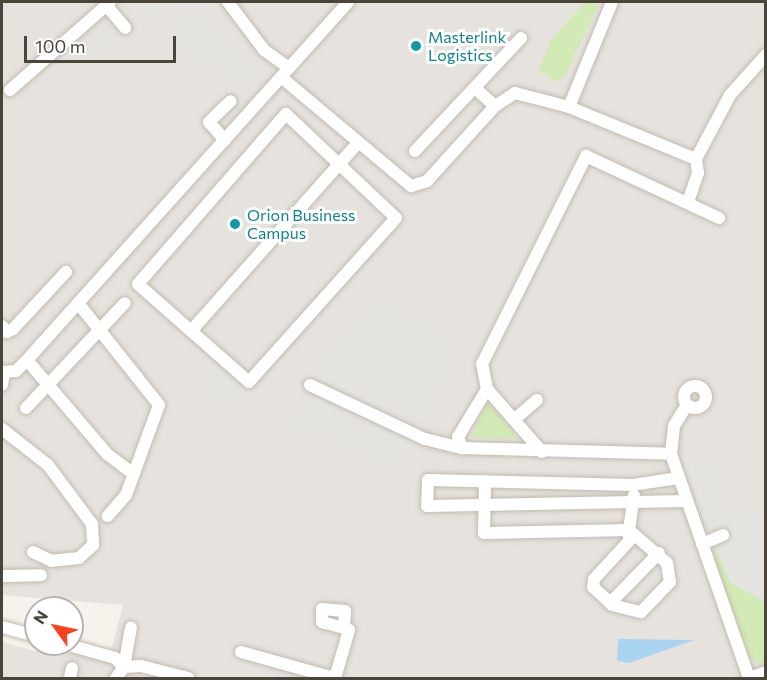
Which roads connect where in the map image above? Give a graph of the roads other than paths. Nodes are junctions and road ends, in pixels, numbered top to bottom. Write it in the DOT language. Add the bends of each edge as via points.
graph roads {
  1 [pos="228,2"];
  2 [pos="348,2"];
  3 [pos="612,2"];
  4 [pos="108,3"];
  5 [pos="125,28"];
  6 [pos="521,38"];
  7 [pos="765,55"];
  8 [pos="285,73"];
  9 [pos="475,88"];
  10 [pos="10,90"];
  11 [pos="231,101"];
  12 [pos="495,106"];
  13 [pos="569,107"];
  14 [pos="225,140"];
  15 [pos="357,144"];
  16 [pos="416,151"];
  17 [pos="696,159"];
  18 [pos="341,163"];
  19 [pos="688,202"];
  20 [pos="719,218"];
  21 [pos="66,272"];
  22 [pos="78,303"];
  23 [pos="125,303"];
  24 [pos="2,326"];
  25 [pos="99,327"];
  26 [pos="191,332"];
  27 [pos="27,360"];
  28 [pos="2,377"];
  29 [pos="51,383"];
  30 [pos="310,385"];
  31 [pos="487,389"];
  32 [pos="537,400"];
  33 [pos="687,405"];
  34 [pos="26,408"];
  35 [pos="515,419"];
  36 [pos="4,434"];
  37 [pos="462,448"];
  38 [pos="542,452"];
  39 [pos="671,454"];
  40 [pos="132,473"];
  41 [pos="678,478"];
  42 [pos="485,480"];
  43 [pos="632,485"];
  44 [pos="634,501"];
  45 [pos="686,501"];
  46 [pos="485,505"];
  47 [pos="108,516"];
  48 [pos="629,530"];
  49 [pos="723,535"];
  50 [pos="702,544"];
  51 [pos="33,552"];
  52 [pos="659,553"];
  53 [pos="42,575"];
  54 [pos="2,576"];
  55 [pos="610,603"];
  56 [pos="2,627"];
  57 [pos="131,628"];
  58 [pos="344,628"];
  59 [pos="24,633"];
  60 [pos="84,649"];
  61 [pos="241,652"];
  62 [pos="124,667"];
  63 [pos="765,672"];
  64 [pos="116,678"];
  65 [pos="188,678"];
  66 [pos="334,678"];
  67 [pos="749,678"];
  1 -- 8 [label="street"];
  2 -- 8 [label="street"];
  3 -- 13 [label="street"];
  4 -- 5 [label="street"];
  4 -- 10 [label="street"];
  6 -- 9 [label="street"];
  7 -- 17 [label="street" via="735,87"];
  8 -- 14 [label="street"];
  8 -- 15 [label="street"];
  9 -- 12 [label="street"];
  9 -- 16 [label="street"];
  11 -- 14 [label="street" via="209,122"];
  12 -- 13 [label="street" via="515,93"];
  12 -- 15 [label="street" via="419,184 401,180"];
  13 -- 17 [label="street"];
  14 -- 22 [label="street"];
  15 -- 18 [label="street"];
  17 -- 19 [label="street" via="698,173"];
  18 -- 26 [label="street"];
  18 -- 26 [label="street" via="286,114 139,277 143,290"];
  18 -- 26 [label="street" via="394,213 392,224 249,382"];
  19 -- 20 [label="street"];
  19 -- 31 [label="street" via="586,156 490,344 482,371"];
  21 -- 24 [label="street" via="13,329 7,332"];
  22 -- 25 [label="street"];
  22 -- 27 [label="street"];
  23 -- 25 [label="street"];
  25 -- 29 [label="street"];
  25 -- 40 [label="street" via="159,405"];
  27 -- 28 [label="street"];
  27 -- 29 [label="street"];
  29 -- 34 [label="street"];
  29 -- 40 [label="street" via="107,454"];
  30 -- 37 [label="street" via="425,439"];
  31 -- 35 [label="street"];
  31 -- 37 [label="street" via="458,437"];
  32 -- 35 [label="street"];
  33 -- 39 [label="street" via="674,426"];
  35 -- 38 [label="street"];
  36 -- 51 [label="street" via="48,465 92,524 93,545 79,558 52,561"];
  37 -- 38 [label="street"];
  38 -- 39 [label="street"];
  39 -- 41 [label="street"];
  40 -- 47 [label="street" via="126,495"];
  41 -- 43 [label="street"];
  41 -- 45 [label="street"];
  42 -- 43 [label="street"];
  42 -- 46 [label="street"];
  42 -- 46 [label="street" via="428,480 427,506"];
  43 -- 44 [label="street"];
  44 -- 45 [label="street"];
  44 -- 46 [label="street"];
  44 -- 48 [label="street"];
  45 -- 50 [label="street"];
  46 -- 48 [label="street" via="484,533"];
  48 -- 52 [label="street"];
  48 -- 55 [label="street" via="628,541 594,579 593,587"];
  49 -- 50 [label="street"];
  50 -- 67 [label="street"];
  52 -- 55 [label="street"];
  52 -- 55 [label="street" via="668,563 670,582 658,598 641,612"];
  53 -- 54 [label="street"];
  56 -- 59 [label="street"];
  57 -- 62 [label="street"];
  58 -- 66 [label="street" via="349,630"];
  60 -- 62 [label="street" via="115,658"];
  61 -- 66 [label="street"];
  62 -- 64 [label="street"];
  62 -- 65 [label="street" via="141,666"];
  63 -- 67 [label="street"];
}
